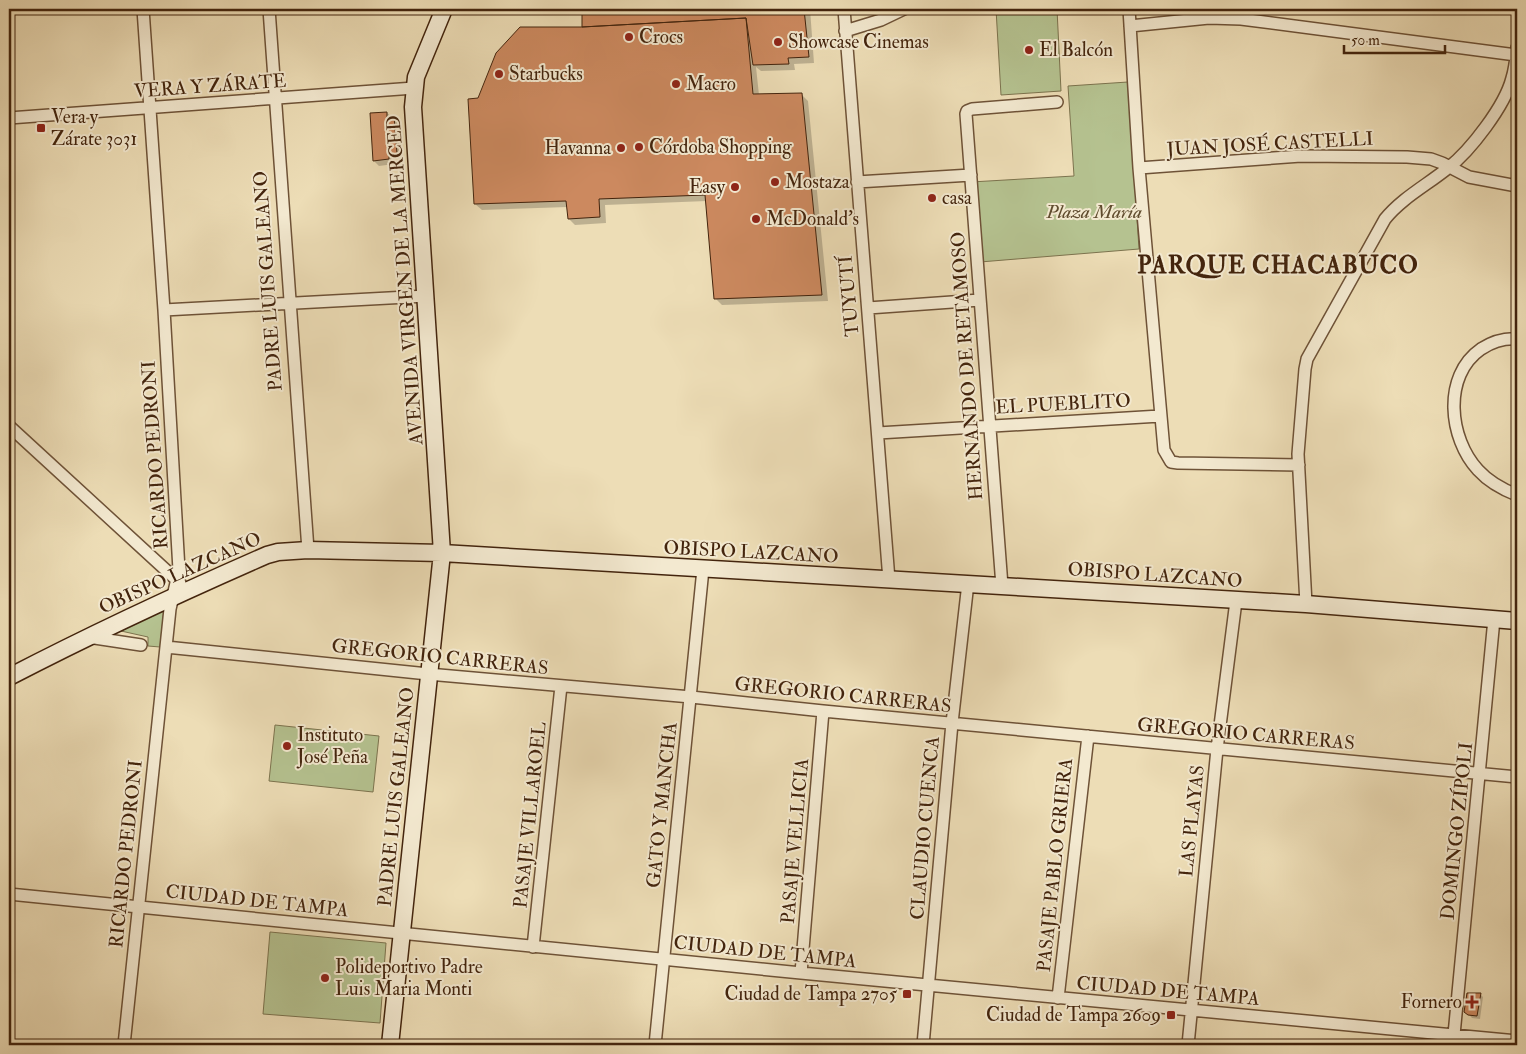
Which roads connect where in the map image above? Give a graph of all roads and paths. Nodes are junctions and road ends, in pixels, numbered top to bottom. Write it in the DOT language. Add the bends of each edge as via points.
graph roads {
  1 [pos="143,9"];
  2 [pos="269,9"];
  3 [pos="444,9"];
  4 [pos="844,9"];
  5 [pos="904,9"];
  6 [pos="1129,9"];
  7 [pos="1130,26"];
  8 [pos="845,31"];
  9 [pos="1517,51"];
  10 [pos="414,88"];
  11 [pos="275,99"];
  12 [pos="1057,102"];
  13 [pos="149,108"];
  14 [pos="9,118"];
  15 [pos="1449,167"];
  16 [pos="1140,168"];
  17 [pos="971,175"];
  18 [pos="858,182"];
  19 [pos="1517,186"];
  20 [pos="426,296"];
  21 [pos="980,300"];
  22 [pos="289,303"];
  23 [pos="868,308"];
  24 [pos="164,310"];
  25 [pos="1517,339"];
  26 [pos="1160,416"];
  27 [pos="9,426"];
  28 [pos="989,426"];
  29 [pos="878,433"];
  30 [pos="1299,465"];
  31 [pos="1517,495"];
  32 [pos="308,550"];
  33 [pos="442,553"];
  34 [pos="703,569"];
  35 [pos="890,580"];
  36 [pos="968,584"];
  37 [pos="1002,586"];
  38 [pos="178,589"];
  39 [pos="1236,601"];
  40 [pos="1306,604"];
  41 [pos="1494,619"];
  42 [pos="1517,621"];
  43 [pos="86,637"];
  44 [pos="141,645"];
  45 [pos="166,647"];
  46 [pos="428,674"];
  47 [pos="9,677"];
  48 [pos="561,686"];
  49 [pos="690,697"];
  50 [pos="823,711"];
  51 [pos="952,724"];
  52 [pos="1088,736"];
  53 [pos="1217,749"];
  54 [pos="1480,774"];
  55 [pos="1517,777"];
  56 [pos="9,894"];
  57 [pos="138,906"];
  58 [pos="402,934"];
  59 [pos="533,947"];
  60 [pos="663,959"];
  61 [pos="801,973"];
  62 [pos="928,985"];
  63 [pos="1058,998"];
  64 [pos="1191,1011"];
  65 [pos="1454,1040"];
  66 [pos="1517,1041"];
  67 [pos="124,1045"];
  68 [pos="390,1045"];
  69 [pos="655,1045"];
  70 [pos="923,1045"];
  71 [pos="1188,1045"];
  1 -- 13 [label="street, RICARDO PEDRONI"];
  2 -- 11 [label="street, PADRE LUIS GALEANO"];
  3 -- 10 [label="main road, AVENIDA VIRGEN DE LA MERCED" via="420,64"];
  4 -- 8 [label="street, TUYUTÍ"];
  5 -- 8 [label="street"];
  6 -- 7 [label="street"];
  7 -- 9 [label="street" via="1240,18"];
  7 -- 16 [label="street"];
  8 -- 18 [label="street, TUYUTÍ"];
  9 -- 15 [label="street" via="1505,97 1483,129"];
  10 -- 11 [label="street, VERA Y ZÁRATE"];
  10 -- 20 [label="main road, AVENIDA VIRGEN DE LA MERCED"];
  11 -- 13 [label="street, VERA Y ZÁRATE"];
  11 -- 22 [label="street, PADRE LUIS GALEANO"];
  12 -- 17 [label="street, HERNANDO DE RETAMOSO" via="967,111"];
  13 -- 14 [label="street, VERA Y ZÁRATE"];
  13 -- 24 [label="street, RICARDO PEDRONI"];
  15 -- 16 [label="street, JUAN JOSÉ CASTELLI" via="1424,158 1301,156"];
  15 -- 19 [label="street, JUAN JOSÉ CASTELLI" via="1469,177"];
  15 -- 30 [label="street" via="1400,203 1385,219 1314,346 1305,369"];
  16 -- 26 [label="street"];
  17 -- 18 [label="street"];
  17 -- 21 [label="street, HERNANDO DE RETAMOSO"];
  18 -- 23 [label="street, TUYUTÍ"];
  20 -- 22 [label="street"];
  20 -- 33 [label="main road, AVENIDA VIRGEN DE LA MERCED"];
  21 -- 23 [label="street"];
  21 -- 28 [label="street, HERNANDO DE RETAMOSO"];
  22 -- 24 [label="street"];
  22 -- 32 [label="street, PADRE LUIS GALEANO"];
  23 -- 29 [label="street, TUYUTÍ"];
  24 -- 38 [label="street, RICARDO PEDRONI" via="179,554"];
  25 -- 31 [label="street" via="1497,341 1476,353 1467,362 1454,396 1459,434 1470,458 1478,470"];
  26 -- 28 [label="street, EL PUEBLITO"];
  26 -- 30 [label="street" via="1164,450 1171,462"];
  27 -- 38 [label="street"];
  28 -- 29 [label="street, EL PUEBLITO"];
  28 -- 37 [label="street, HERNANDO DE RETAMOSO"];
  29 -- 35 [label="street, TUYUTÍ"];
  30 -- 40 [label="street"];
  32 -- 33 [label="main road, OBISPO LAZCANO"];
  32 -- 38 [label="main road, OBISPO LAZCANO" via="267,555"];
  33 -- 34 [label="main road, OBISPO LAZCANO"];
  33 -- 46 [label="main road, PADRE LUIS GALEANO"];
  34 -- 35 [label="main road, OBISPO LAZCANO"];
  34 -- 49 [label="street, GATO Y MANCHA"];
  35 -- 36 [label="main road, OBISPO LAZCANO"];
  36 -- 37 [label="main road, OBISPO LAZCANO"];
  36 -- 51 [label="street, CLAUDIO CUENCA"];
  37 -- 39 [label="main road, OBISPO LAZCANO"];
  38 -- 43 [label="main road, OBISPO LAZCANO"];
  38 -- 45 [label="street, RICARDO PEDRONI"];
  39 -- 40 [label="main road, OBISPO LAZCANO"];
  39 -- 53 [label="street, LAS PLAYAS"];
  40 -- 41 [label="main road, OBISPO LAZCANO"];
  41 -- 42 [label="main road, OBISPO LAZCANO"];
  41 -- 54 [label="street, DOMINGO ZÍPOLI"];
  43 -- 44 [label="street"];
  43 -- 47 [label="main road, OBISPO LAZCANO"];
  45 -- 46 [label="street, GREGORIO CARRERAS"];
  45 -- 57 [label="street, RICARDO PEDRONI"];
  46 -- 48 [label="street, GREGORIO CARRERAS"];
  46 -- 58 [label="main road, PADRE LUIS GALEANO"];
  48 -- 49 [label="street, GREGORIO CARRERAS"];
  48 -- 59 [label="street, PASAJE VILLAROEL"];
  49 -- 50 [label="street, GREGORIO CARRERAS"];
  49 -- 60 [label="street, GATO Y MANCHA"];
  50 -- 51 [label="street, GREGORIO CARRERAS"];
  50 -- 61 [label="street, PASAJE VELLICIA"];
  51 -- 52 [label="street, GREGORIO CARRERAS"];
  51 -- 62 [label="street, CLAUDIO CUENCA"];
  52 -- 53 [label="street, GREGORIO CARRERAS"];
  52 -- 63 [label="street, PASAJE PABLO GRIERA"];
  53 -- 54 [label="street, GREGORIO CARRERAS"];
  53 -- 64 [label="street, LAS PLAYAS"];
  54 -- 55 [label="street, GREGORIO CARRERAS"];
  54 -- 65 [label="street, DOMINGO ZÍPOLI"];
  56 -- 57 [label="street, CIUDAD DE TAMPA"];
  57 -- 58 [label="street, CIUDAD DE TAMPA"];
  57 -- 67 [label="street, RICARDO PEDRONI"];
  58 -- 59 [label="street, CIUDAD DE TAMPA"];
  58 -- 68 [label="main road, PADRE LUIS GALEANO"];
  59 -- 60 [label="street, CIUDAD DE TAMPA"];
  60 -- 61 [label="street, CIUDAD DE TAMPA"];
  60 -- 69 [label="street, GATO Y MANCHA"];
  61 -- 62 [label="street, CIUDAD DE TAMPA"];
  62 -- 63 [label="street, CIUDAD DE TAMPA"];
  62 -- 70 [label="street, CLAUDIO CUENCA"];
  63 -- 64 [label="street, CIUDAD DE TAMPA"];
  64 -- 65 [label="street, CIUDAD DE TAMPA"];
  64 -- 71 [label="street, LAS PLAYAS"];
  65 -- 66 [label="street, CIUDAD DE TAMPA"];
}
